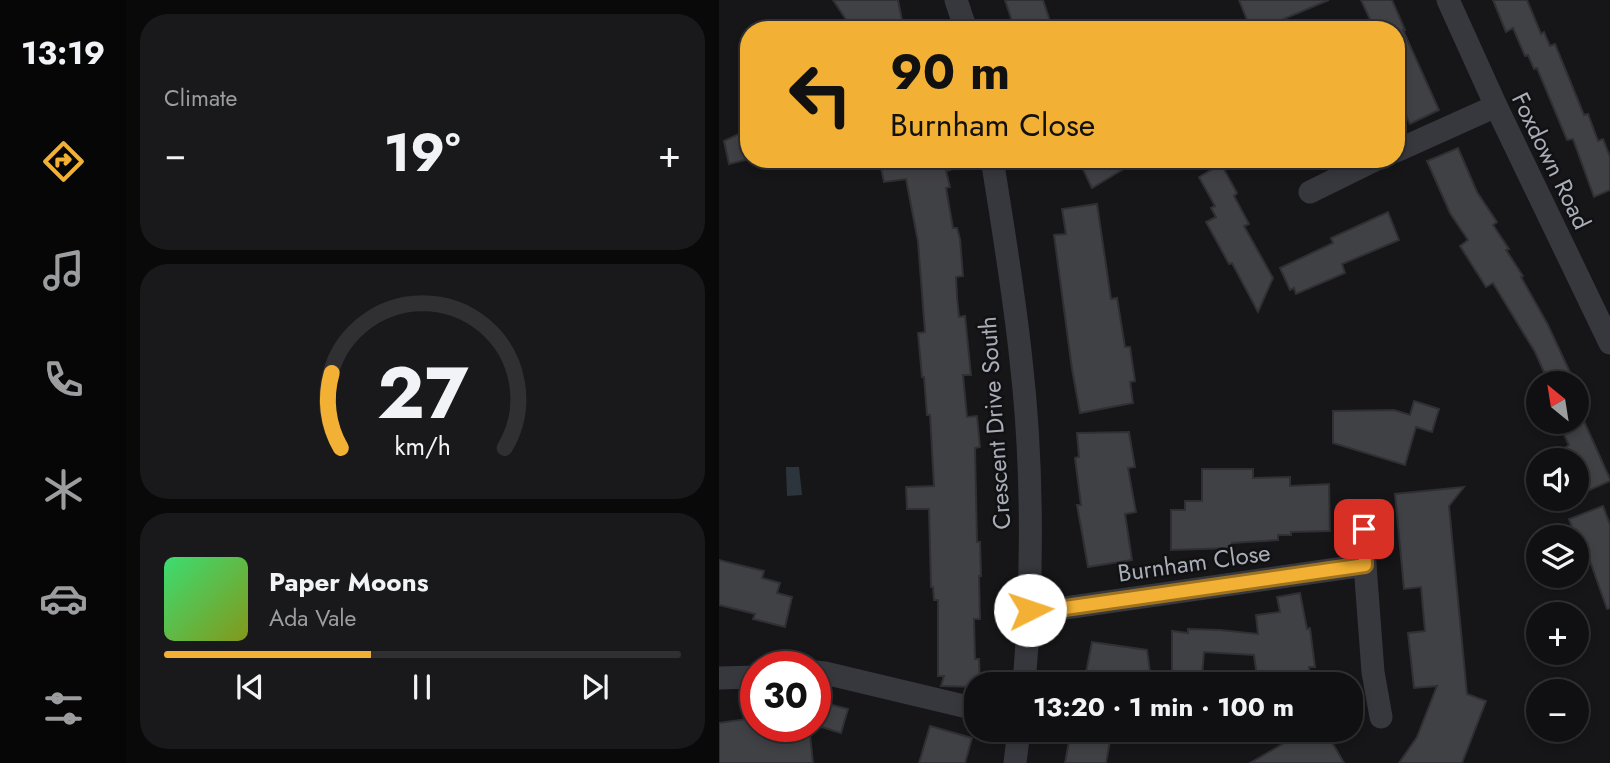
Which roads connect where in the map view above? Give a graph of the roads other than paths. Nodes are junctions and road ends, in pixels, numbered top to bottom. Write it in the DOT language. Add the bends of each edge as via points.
graph roads {
  1 [pos="956,0"];
  2 [pos="1448,0"];
  3 [pos="963,21"];
  4 [pos="1496,106"];
  5 [pos="1405,146"];
  6 [pos="993,168"];
  7 [pos="1359,168"];
  8 [pos="1310,192"];
  9 [pos="1610,343"];
  10 [pos="1364,529"];
  11 [pos="1365,565"];
  12 [pos="1030,610"];
  13 [pos="1025,672"];
  14 [pos="831,674"];
  15 [pos="740,677"];
  16 [pos="719,678"];
  17 [pos="964,706"];
  18 [pos="1381,717"];
  19 [pos="1018,742"];
  20 [pos="1015,763"];
  1 -- 3 [label="street"];
  2 -- 4 [label="street, Foxdown Road"];
  4 -- 5 [label="street"];
  4 -- 9 [label="street, Foxdown Road"];
  6 -- 12 [label="street, Crescent Drive South" via="1022,362"];
  7 -- 8 [label="street"];
  10 -- 11 [label="street"];
  11 -- 12 [label="street, Burnham Close"];
  11 -- 18 [label="street"];
  12 -- 13 [label="street, Crescent Drive South"];
  14 -- 17 [label="street"];
  15 -- 16 [label="street"];
  19 -- 20 [label="street"];
}
